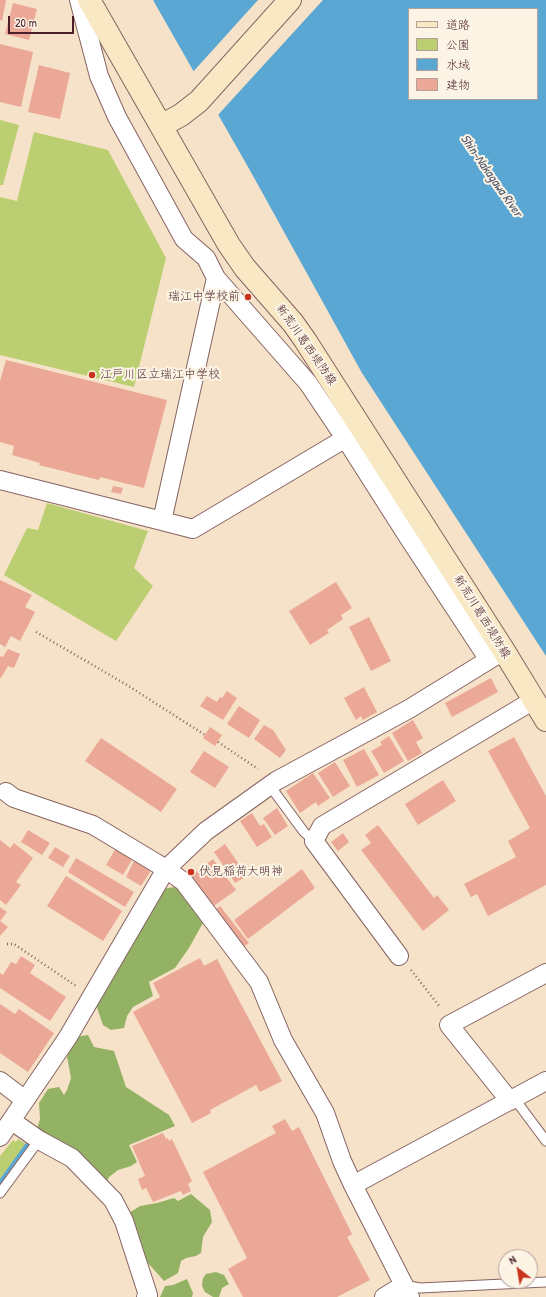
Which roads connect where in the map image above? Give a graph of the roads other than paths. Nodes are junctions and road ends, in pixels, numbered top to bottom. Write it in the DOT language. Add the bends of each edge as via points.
graph roads {
  1 [pos="79,0"];
  2 [pos="89,0"];
  3 [pos="290,0"];
  4 [pos="161,126"];
  5 [pos="216,278"];
  6 [pos="353,433"];
  7 [pos="0,480"];
  8 [pos="162,521"];
  9 [pos="496,655"];
  10 [pos="534,700"];
  11 [pos="546,720"];
  12 [pos="273,783"];
  13 [pos="6,792"];
  14 [pos="314,841"];
  15 [pos="166,869"];
  16 [pos="399,956"];
  17 [pos="546,973"];
  18 [pos="0,1081"];
  19 [pos="546,1081"];
  20 [pos="25,1100"];
  21 [pos="512,1100"];
  22 [pos="12,1121"];
  23 [pos="0,1137"];
  24 [pos="39,1140"];
  25 [pos="546,1141"];
  26 [pos="353,1185"];
  27 [pos="0,1193"];
  28 [pos="546,1282"];
  29 [pos="407,1291"];
  30 [pos="146,1297"];
  31 [pos="384,1297"];
  1 -- 5 [label="street" via="99,76 117,117 184,239 206,258"];
  2 -- 4 [label="main road, 新荒川葛西堤防線"];
  3 -- 4 [label="main road" via="199,101"];
  4 -- 6 [label="main road, 新荒川葛西堤防線" via="229,245 293,323"];
  5 -- 6 [label="street"];
  5 -- 8 [label="street"];
  6 -- 8 [label="street" via="193,529"];
  6 -- 9 [label="main road, 新荒川葛西堤防線"];
  7 -- 8 [label="street"];
  9 -- 10 [label="main road, 新荒川葛西堤防線"];
  9 -- 12 [label="street" via="409,709"];
  10 -- 11 [label="main road, 新荒川葛西堤防線"];
  10 -- 14 [label="street" via="322,826"];
  12 -- 14 [label="lane" via="304,832"];
  12 -- 15 [label="street" via="206,831"];
  13 -- 15 [label="street" via="14,798 94,825"];
  14 -- 16 [label="street"];
  15 -- 20 [label="street" via="68,1037"];
  15 -- 26 [label="street" via="184,882 259,982 283,1040 325,1113"];
  17 -- 21 [label="street" via="448,1025"];
  18 -- 20 [label="street"];
  19 -- 21 [label="street"];
  20 -- 22 [label="street"];
  21 -- 25 [label="lane"];
  21 -- 26 [label="street"];
  22 -- 23 [label="street"];
  22 -- 24 [label="street"];
  24 -- 27 [label="lane"];
  24 -- 30 [label="street" via="72,1158 113,1200 124,1221 148,1296"];
  26 -- 29 [label="street"];
  28 -- 29 [label="lane" via="420,1288"];
  29 -- 31 [label="street"];
}
